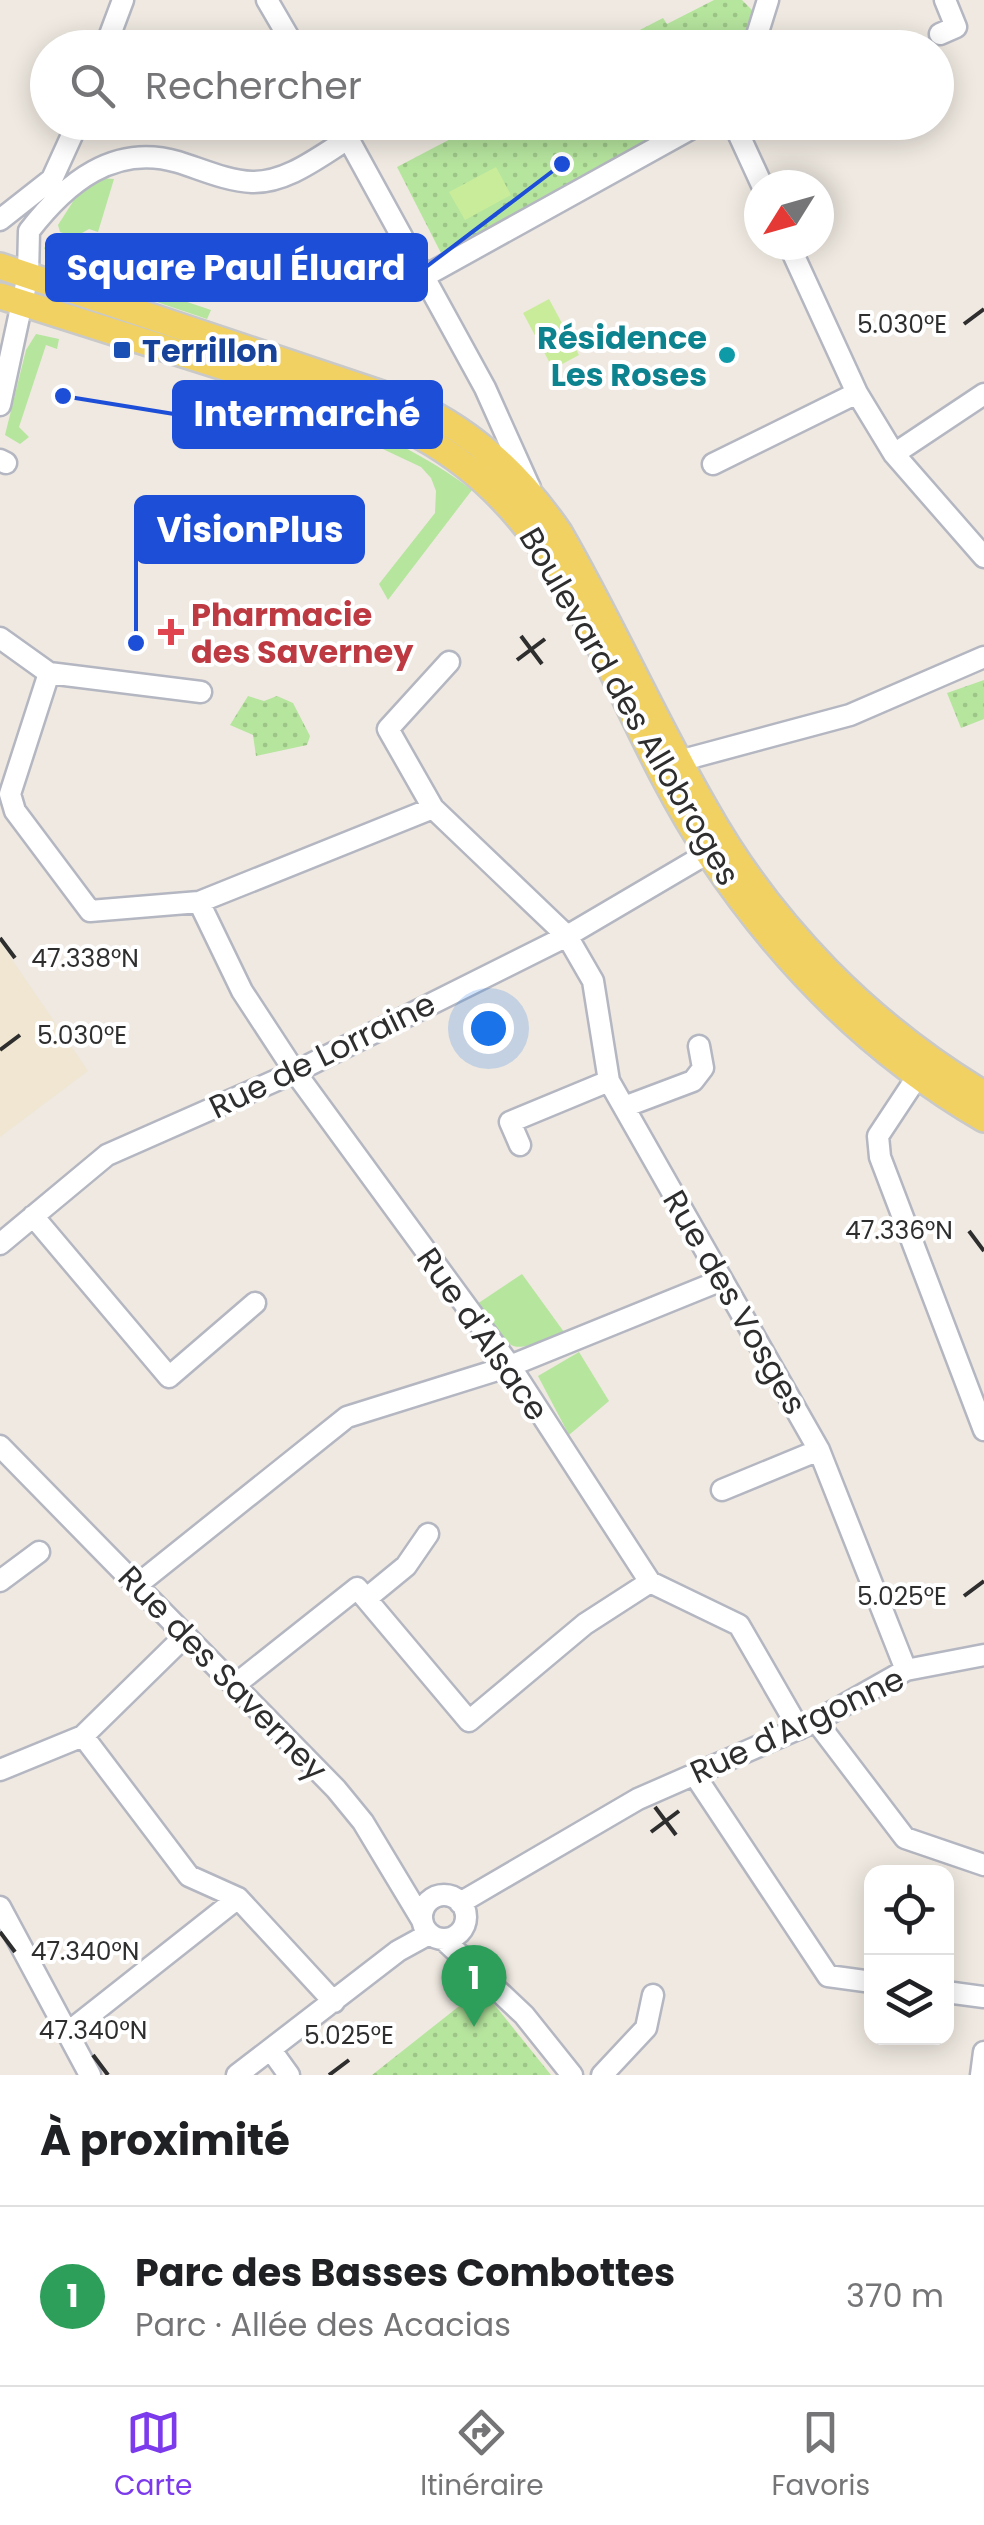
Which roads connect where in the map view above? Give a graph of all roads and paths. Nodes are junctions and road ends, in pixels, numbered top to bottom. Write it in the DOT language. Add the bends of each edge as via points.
graph roads {
  1 [pos="123,0"];
  2 [pos="267,0"];
  3 [pos="768,0"];
  4 [pos="944,0"];
  5 [pos="112,30"];
  6 [pos="284,30"];
  7 [pos="759,30"];
  8 [pos="949,30"];
  9 [pos="71,140"];
  10 [pos="331,140"];
  11 [pos="349,140"];
  12 [pos="670,140"];
  13 [pos="742,140"];
  14 [pos="68,148"];
  15 [pos="96,167"];
  16 [pos="755,170"];
  17 [pos="0,221"];
  18 [pos="29,231"];
  19 [pos="796,260"];
  20 [pos="0,266"];
  21 [pos="28,275"];
  22 [pos="424,276"];
  23 [pos="12,300"];
  24 [pos="485,388"];
  25 [pos="857,393"];
  26 [pos="984,394"];
  27 [pos="0,405"];
  28 [pos="476,441"];
  29 [pos="894,454"];
  30 [pos="714,464"];
  31 [pos="532,495"];
  32 [pos="984,556"];
  33 [pos="0,638"];
  34 [pos="984,657"];
  35 [pos="449,662"];
  36 [pos="49,673"];
  37 [pos="201,692"];
  38 [pos="679,761"];
  39 [pos="433,808"];
  40 [pos="708,853"];
  41 [pos="199,902"];
  42 [pos="567,936"];
  43 [pos="699,1046"];
  44 [pos="295,1072"];
  45 [pos="917,1077"];
  46 [pos="610,1081"];
  47 [pos="984,1094"];
  48 [pos="624,1107"];
  49 [pos="984,1120"];
  50 [pos="520,1145"];
  51 [pos="33,1216"];
  52 [pos="0,1244"];
  53 [pos="722,1280"];
  54 [pos="255,1304"];
  55 [pos="510,1366"];
  56 [pos="984,1430"];
  57 [pos="0,1446"];
  58 [pos="819,1450"];
  59 [pos="722,1490"];
  60 [pos="428,1534"];
  61 [pos="39,1552"];
  62 [pos="0,1581"];
  63 [pos="650,1582"];
  64 [pos="136,1585"];
  65 [pos="366,1598"];
  66 [pos="186,1634"];
  67 [pos="984,1655"];
  68 [pos="906,1670"];
  69 [pos="236,1684"];
  70 [pos="807,1725"];
  71 [pos="83,1736"];
  72 [pos="0,1770"];
  73 [pos="694,1774"];
  74 [pos="984,1865"];
  75 [pos="238,1898"];
  76 [pos="460,1903"];
  77 [pos="0,1907"];
  78 [pos="431,1931"];
  79 [pos="864,1981"];
  80 [pos="954,1993"];
  81 [pos="652,1995"];
  82 [pos="984,1997"];
  83 [pos="334,2002"];
  84 [pos="67,2033"];
  85 [pos="271,2050"];
  86 [pos="984,2052"];
  87 [pos="90,2075"];
  88 [pos="237,2075"];
  89 [pos="290,2075"];
  90 [pos="572,2075"];
  91 [pos="602,2075"];
  92 [pos="981,2075"];
  1 -- 5 [label="street"];
  2 -- 6 [label="street"];
  3 -- 7 [label="street"];
  4 -- 8 [label="street" via="956,27"];
  9 -- 14 [label="street"];
  10 -- 15 [label="street" via="274,179 250,182 154,156"];
  11 -- 22 [label="street"];
  12 -- 22 [label="street"];
  13 -- 16 [label="street"];
  14 -- 15 [label="street"];
  14 -- 17 [label="street" via="52,179"];
  15 -- 18 [label="street"];
  17 -- 18 [label="street"];
  18 -- 21 [label="street"];
  19 -- 25 [label="street"];
  20 -- 21 [label="main road, Boulevard des Allobroges"];
  21 -- 23 [label="street"];
  21 -- 28 [label="main road, Boulevard des Allobroges" via="415,405"];
  22 -- 24 [label="street"];
  23 -- 27 [label="street"];
  23 -- 40 [label="main road, Boulevard des Allobroges" via="375,415 470,465 548,554"];
  24 -- 28 [label="street" via="489,420"];
  24 -- 31 [label="street"];
  25 -- 29 [label="street"];
  25 -- 30 [label="street"];
  26 -- 29 [label="street"];
  28 -- 31 [label="main road, Boulevard des Allobroges"];
  29 -- 32 [label="street"];
  31 -- 38 [label="main road, Boulevard des Allobroges" via="578,565"];
  33 -- 36 [label="street"];
  34 -- 38 [label="street" via="850,716"];
  35 -- 39 [label="street, Rue des Vosges" via="388,728"];
  36 -- 37 [label="street"];
  36 -- 41 [label="street" via="12,786 15,811 90,911"];
  38 -- 47 [label="main road, Boulevard des Allobroges" via="731,851 802,944 880,1020"];
  39 -- 41 [label="street"];
  39 -- 42 [label="street, Rue des Vosges"];
  40 -- 42 [label="street, Rue de Lorraine"];
  40 -- 45 [label="main road, Boulevard des Allobroges" via="826,1000"];
  41 -- 44 [label="street, Rue d'Alsace" via="242,991"];
  42 -- 44 [label="street, Rue de Lorraine"];
  42 -- 46 [label="street, Rue des Vosges" via="593,982"];
  43 -- 48 [label="street" via="703,1068 693,1080"];
  44 -- 51 [label="street, Rue de Lorraine" via="107,1155"];
  44 -- 55 [label="street, Rue d'Alsace"];
  45 -- 49 [label="main road, Boulevard des Allobroges"];
  45 -- 56 [label="street" via="878,1136 880,1157"];
  46 -- 48 [label="street, Rue des Vosges"];
  46 -- 50 [label="street" via="510,1122"];
  48 -- 53 [label="street, Rue des Vosges"];
  51 -- 52 [label="street, Rue de Lorraine"];
  51 -- 54 [label="street" via="169,1377"];
  53 -- 55 [label="street"];
  53 -- 58 [label="street, Rue des Vosges"];
  55 -- 63 [label="street, Rue d'Alsace"];
  55 -- 64 [label="street" via="347,1417"];
  57 -- 64 [label="street, Rue des Saverney"];
  58 -- 59 [label="street"];
  58 -- 68 [label="street, Rue des Vosges"];
  60 -- 65 [label="street" via="406,1566"];
  61 -- 62 [label="street"];
  63 -- 65 [label="street" via="585,1624 469,1722"];
  63 -- 70 [label="street" via="740,1626"];
  64 -- 66 [label="street, Rue des Saverney"];
  65 -- 69 [label="street" via="357,1588"];
  66 -- 69 [label="street, Rue des Saverney"];
  66 -- 71 [label="street"];
  67 -- 68 [label="street, Rue d'Argonne"];
  68 -- 70 [label="street, Rue d'Argonne"];
  69 -- 78 [label="street, Rue des Saverney" via="364,1822"];
  70 -- 73 [label="street, Rue d'Argonne"];
  70 -- 74 [label="street" via="904,1838"];
  71 -- 72 [label="street"];
  71 -- 75 [label="street" via="189,1876"];
  73 -- 76 [label="street, Rue d'Argonne" via="638,1799"];
  73 -- 79 [label="street" via="828,1976"];
  75 -- 83 [label="street"];
  75 -- 84 [label="street"];
  76 -- 78 [label="street" via="464,1926"];
  76 -- 78 [label="street, Rue d'Argonne" via="434,1897 424,1906"];
  77 -- 84 [label="street"];
  78 -- 83 [label="street"];
  78 -- 90 [label="street, Rue des Saverney" via="524,2016"];
  80 -- 82 [label="street"];
  81 -- 91 [label="street" via="646,2028"];
  83 -- 85 [label="street"];
  84 -- 87 [label="street"];
  85 -- 88 [label="street"];
  85 -- 89 [label="street"];
  86 -- 92 [label="street"];
}
